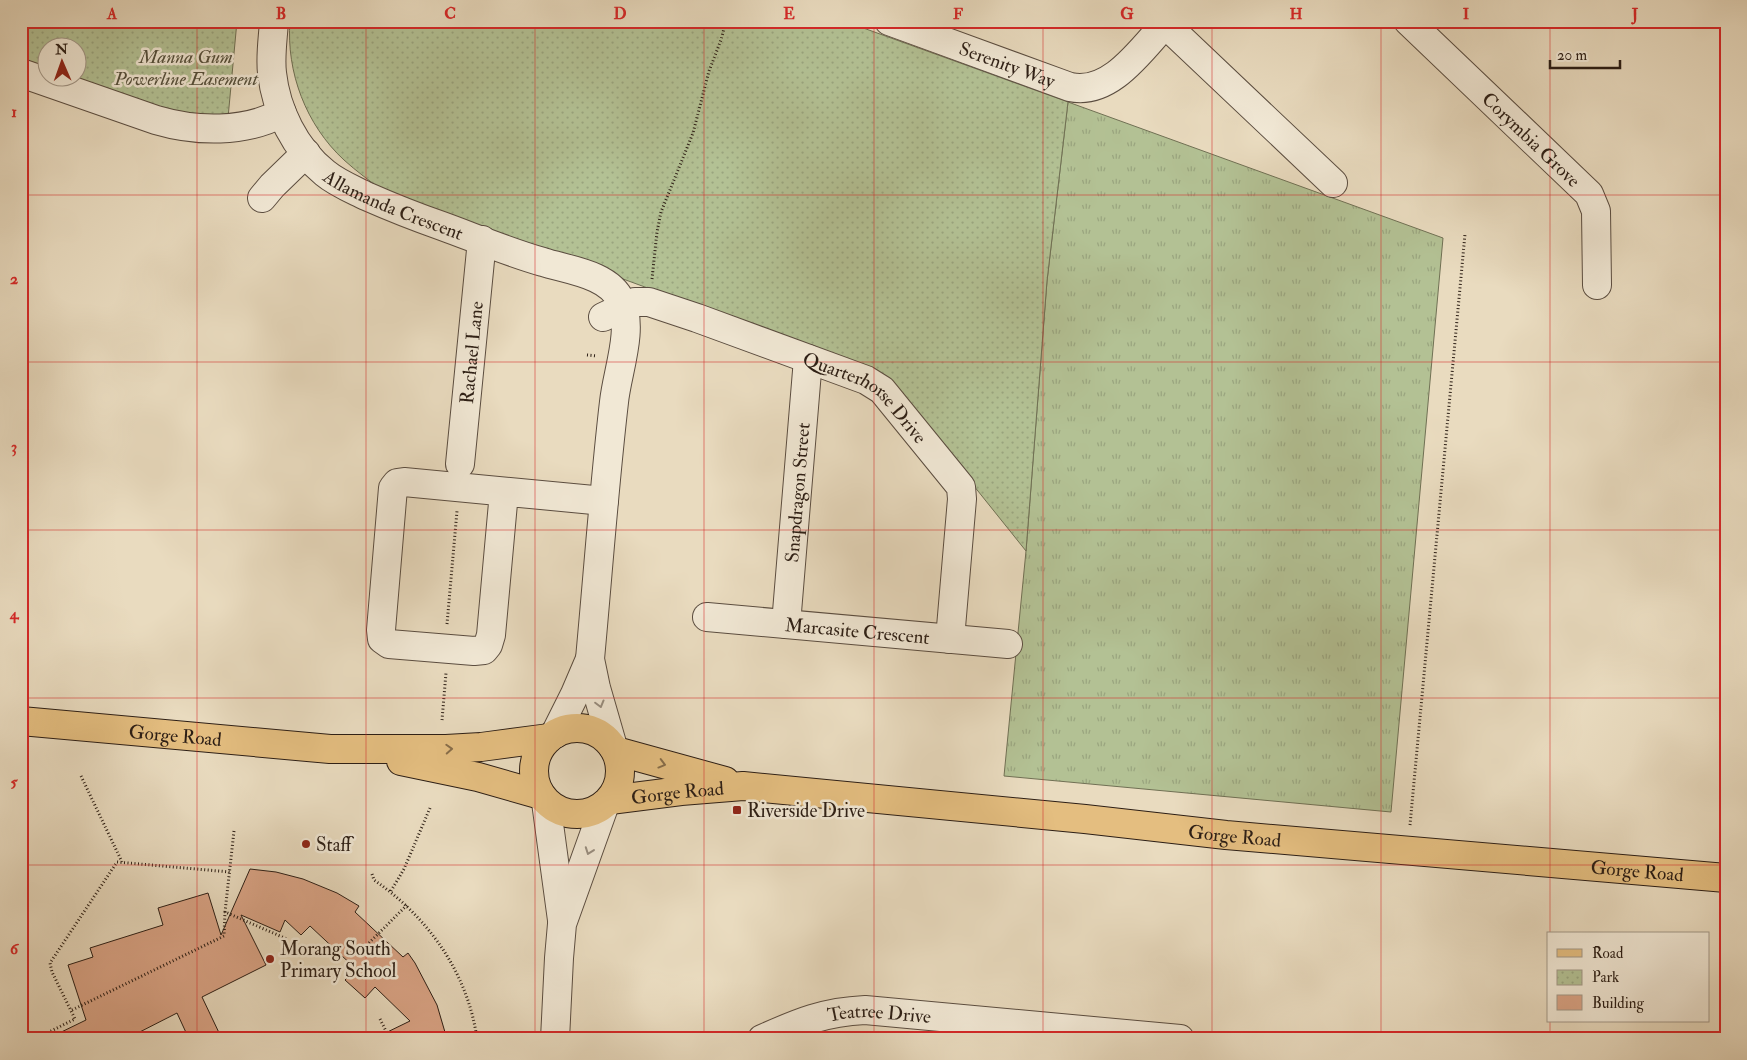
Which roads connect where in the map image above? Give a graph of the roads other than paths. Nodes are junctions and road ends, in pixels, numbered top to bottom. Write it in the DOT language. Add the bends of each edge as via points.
graph roads {
  1 [pos="274,21"];
  2 [pos="1408,21"];
  3 [pos="1158,22"];
  4 [pos="906,24"];
  5 [pos="21,73"];
  6 [pos="280,107"];
  7 [pos="306,153"];
  8 [pos="1333,183"];
  9 [pos="262,198"];
  10 [pos="482,240"];
  11 [pos="1597,285"];
  12 [pos="613,312"];
  13 [pos="808,359"];
  14 [pos="614,399"];
  15 [pos="459,476"];
  16 [pos="504,492"];
  17 [pos="604,501"];
  18 [pos="707,617"];
  19 [pos="786,624"];
  20 [pos="950,639"];
  21 [pos="1008,644"];
  22 [pos="590,659"];
  23 [pos="21,721"];
  24 [pos="552,736"];
  25 [pos="330,749"];
  26 [pos="614,749"];
  27 [pos="743,786"];
  28 [pos="543,799"];
  29 [pos="607,802"];
  30 [pos="1726,878"];
  31 [pos="562,924"];
  32 [pos="555,1039"];
  33 [pos="762,1039"];
  34 [pos="1180,1039"];
  1 -- 6 [label="street, Allamanda Crescent" via="272,71"];
  2 -- 11 [label="street, Corymbia Grove" via="1589,194 1597,218"];
  3 -- 4 [label="street, Serenity Way" via="1093,77 1070,87"];
  3 -- 8 [label="street"];
  5 -- 6 [label="street" via="176,125 245,126 270,119"];
  6 -- 7 [label="street, Allamanda Crescent"];
  7 -- 9 [label="street"];
  7 -- 10 [label="street, Allamanda Crescent" via="324,172 351,189"];
  10 -- 12 [label="street, Allamanda Crescent" via="534,260"];
  10 -- 15 [label="street, Rachael Lane"];
  12 -- 13 [label="street, Quarterhorse Drive" via="635,302 649,302"];
  12 -- 14 [label="street, Allamanda Crescent" via="625,330"];
  12 -- 14 [label="street, Allamanda Crescent" via="598,356"];
  13 -- 19 [label="street, Snapdragon Street"];
  13 -- 20 [label="street, Quarterhorse Drive" via="878,387 959,484 962,496"];
  14 -- 17 [label="street"];
  15 -- 16 [label="street"];
  15 -- 16 [label="street" via="397,483 392,488 382,621 382,639 389,644 474,651 484,650 488,645"];
  16 -- 17 [label="street"];
  17 -- 22 [label="street"];
  18 -- 19 [label="street, Marcasite Crescent"];
  19 -- 20 [label="street, Marcasite Crescent"];
  20 -- 21 [label="street, Marcasite Crescent"];
  22 -- 24 [label="street"];
  22 -- 26 [label="street, one-way"];
  23 -- 25 [label="main road, Gorge Road"];
  25 -- 24 [label="main road, Gorge Road, one-way" via="481,747"];
  24 -- 26 [label="main road" via="567,729 580,728 604,737"];
  24 -- 28 [label="main road" via="535,758 533,771"];
  25 -- 28 [label="main road, Gorge Road" via="478,777"];
  26 -- 27 [label="main road, Gorge Road, one-way"];
  26 -- 29 [label="main road" via="621,771"];
  27 -- 29 [label="main road, Gorge Road"];
  27 -- 30 [label="main road, Gorge Road" via="1193,832"];
  28 -- 29 [label="main road" via="568,814 594,811"];
  28 -- 31 [label="street"];
  29 -- 31 [label="street, one-way"];
  31 -- 32 [label="street"];
  33 -- 34 [label="street, Teatree Drive" via="823,1015 865,1010"];
}
